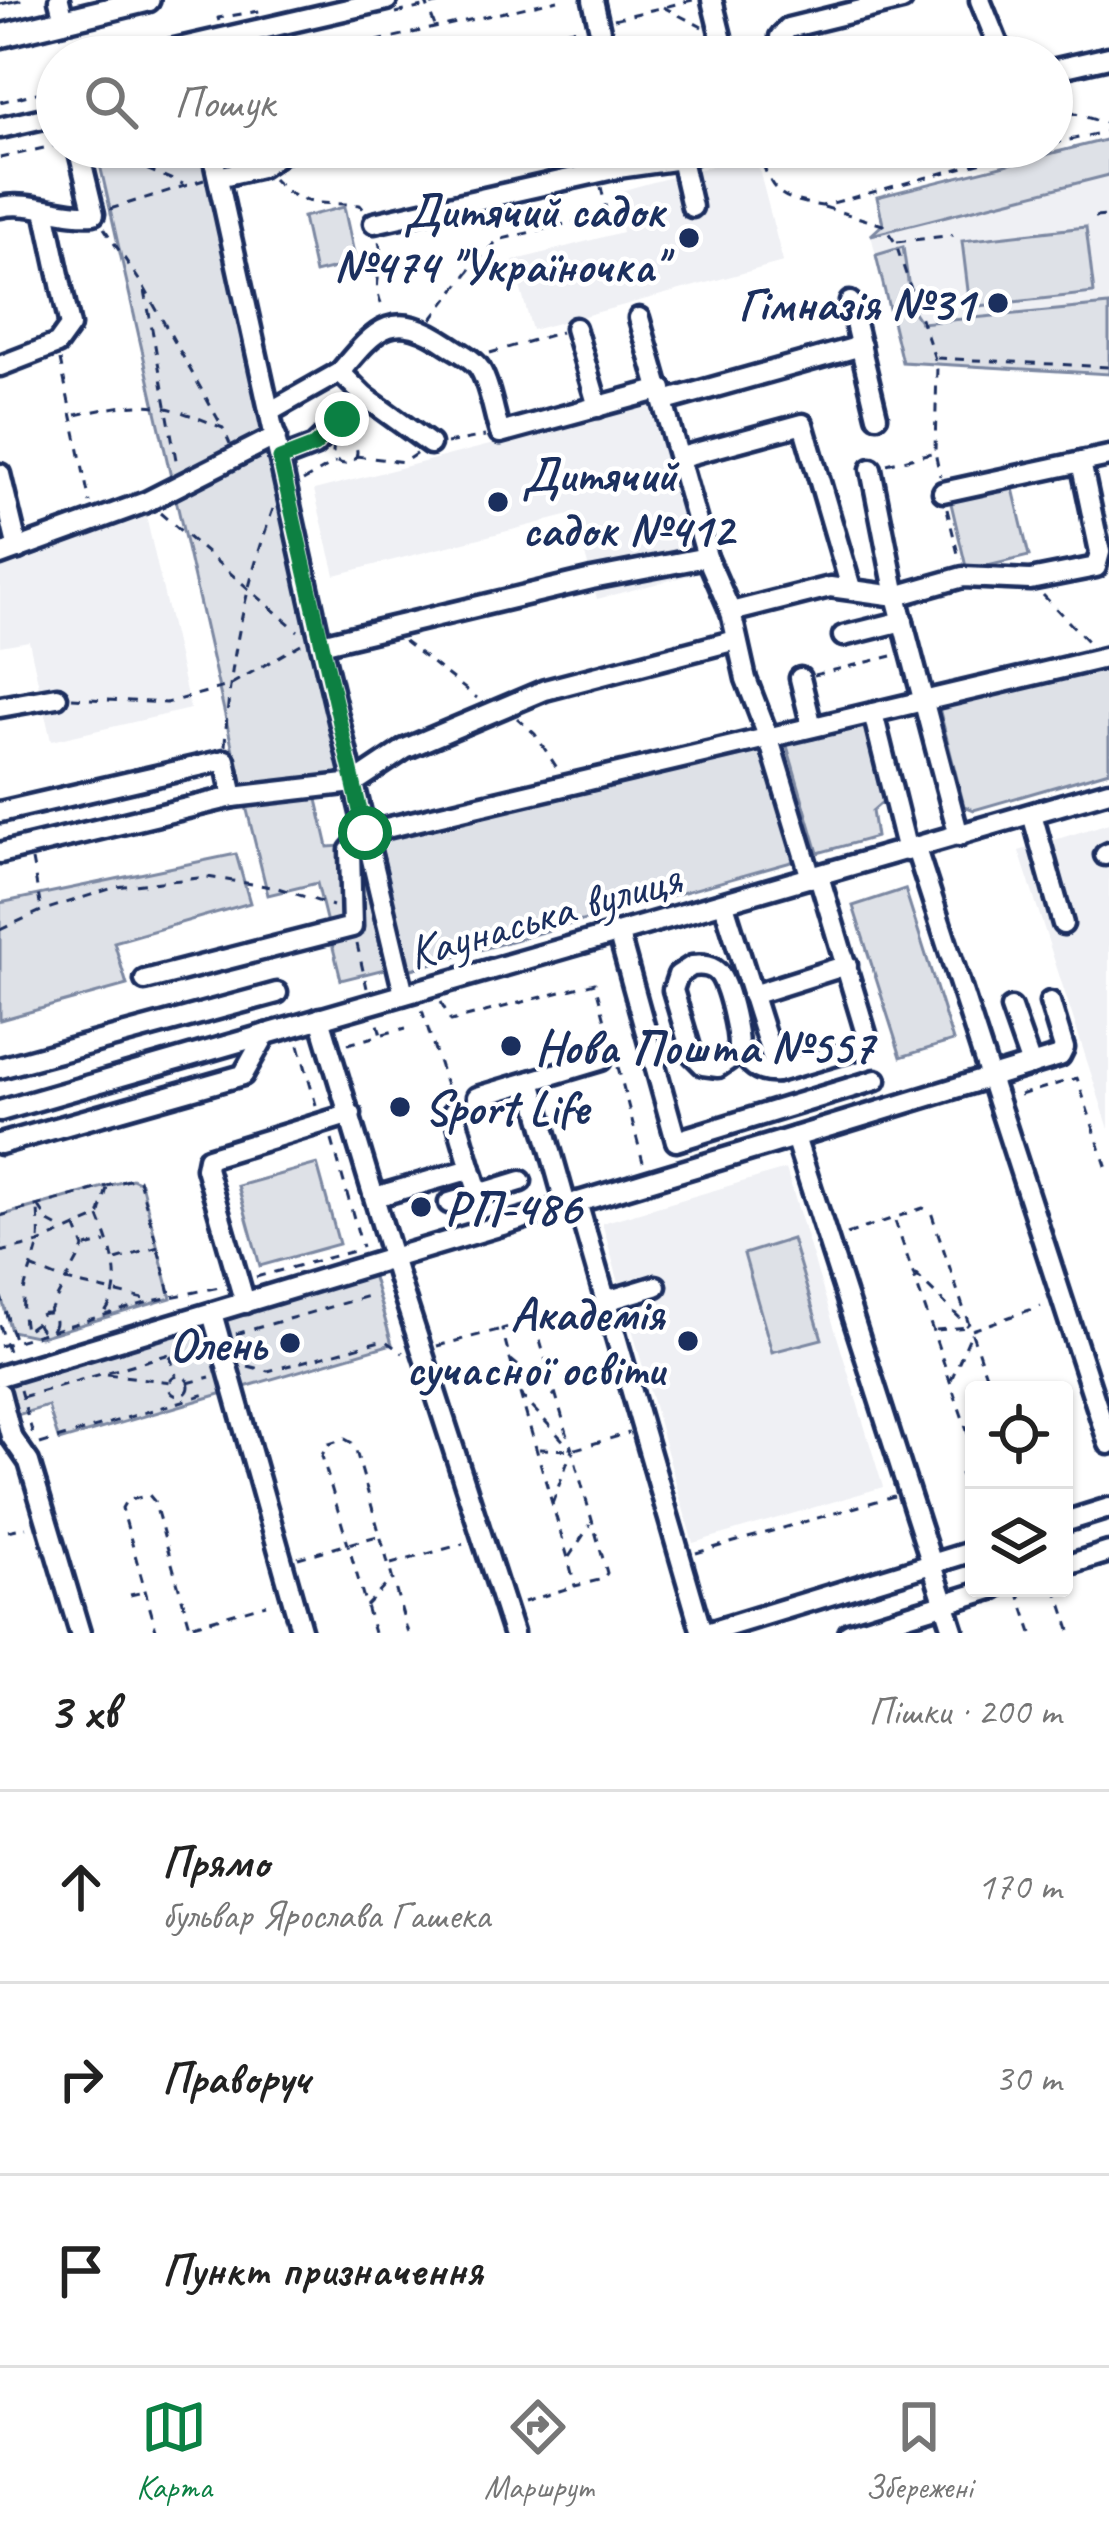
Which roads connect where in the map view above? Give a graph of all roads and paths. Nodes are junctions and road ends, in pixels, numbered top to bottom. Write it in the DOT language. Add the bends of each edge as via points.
graph roads {
  1 [pos="148,0"];
  2 [pos="387,0"];
  3 [pos="424,0"];
  4 [pos="558,0"];
  5 [pos="593,0"];
  6 [pos="694,0"];
  7 [pos="712,0"];
  8 [pos="902,0"];
  9 [pos="980,0"];
  10 [pos="663,7"];
  11 [pos="62,10"];
  12 [pos="262,10"];
  13 [pos="218,18"];
  14 [pos="598,23"];
  15 [pos="435,28"];
  16 [pos="0,35"];
  17 [pos="248,36"];
  18 [pos="399,36"];
  19 [pos="538,36"];
  20 [pos="601,36"];
  21 [pos="720,36"];
  22 [pos="781,36"];
  23 [pos="995,36"];
  24 [pos="1109,57"];
  25 [pos="1073,65"];
  26 [pos="36,93"];
  27 [pos="0,101"];
  28 [pos="1073,115"];
  29 [pos="36,120"];
  30 [pos="0,128"];
  31 [pos="1109,128"];
  32 [pos="1073,138"];
  33 [pos="36,150"];
  34 [pos="0,158"];
  35 [pos="83,168"];
  36 [pos="144,168"];
  37 [pos="209,168"];
  38 [pos="257,168"];
  39 [pos="262,168"];
  40 [pos="619,168"];
  41 [pos="683,168"];
  42 [pos="764,168"];
  43 [pos="954,168"];
  44 [pos="598,174"];
  45 [pos="208,179"];
  46 [pos="184,184"];
  47 [pos="822,206"];
  48 [pos="0,207"];
  49 [pos="692,207"];
  50 [pos="44,210"];
  51 [pos="94,214"];
  52 [pos="1109,216"];
  53 [pos="1095,217"];
  54 [pos="374,223"];
  55 [pos="953,235"];
  56 [pos="895,242"];
  57 [pos="145,290"];
  58 [pos="850,302"];
  59 [pos="639,318"];
  60 [pos="391,325"];
  61 [pos="575,328"];
  62 [pos="425,329"];
  63 [pos="57,344"];
  64 [pos="861,346"];
  65 [pos="934,358"];
  66 [pos="470,359"];
  67 [pos="0,366"];
  68 [pos="1109,367"];
  69 [pos="340,372"];
  70 [pos="664,395"];
  71 [pos="365,397"];
  72 [pos="164,406"];
  73 [pos="598,407"];
  74 [pos="271,411"];
  75 [pos="72,416"];
  76 [pos="877,416"];
  77 [pos="223,428"];
  78 [pos="276,436"];
  79 [pos="430,444"];
  80 [pos="935,452"];
  81 [pos="236,456"];
  82 [pos="1109,456"];
  83 [pos="681,457"];
  84 [pos="338,461"];
  85 [pos="1081,462"];
  86 [pos="871,469"];
  87 [pos="0,474"];
  88 [pos="284,475"];
  89 [pos="181,484"];
  90 [pos="943,492"];
  91 [pos="146,502"];
  92 [pos="94,521"];
  93 [pos="9,552"];
  94 [pos="707,556"];
  95 [pos="1030,580"];
  96 [pos="246,585"];
  97 [pos="851,588"];
  98 [pos="896,596"];
  99 [pos="730,612"];
  100 [pos="903,621"];
  101 [pos="375,633"];
  102 [pos="843,636"];
  103 [pos="736,640"];
  104 [pos="321,644"];
  105 [pos="911,651"];
  106 [pos="1106,658"];
  107 [pos="800,678"];
  108 [pos="228,686"];
  109 [pos="57,697"];
  110 [pos="926,700"];
  111 [pos="0,707"];
  112 [pos="507,709"];
  113 [pos="873,713"];
  114 [pos="812,727"];
  115 [pos="768,736"];
  116 [pos="225,760"];
  117 [pos="354,783"];
  118 [pos="567,783"];
  119 [pos="1109,790"];
  120 [pos="233,796"];
  121 [pos="0,812"];
  122 [pos="1032,814"];
  123 [pos="365,833"];
  124 [pos="959,836"];
  125 [pos="30,847"];
  126 [pos="911,850"];
  127 [pos="0,853"];
  128 [pos="815,877"];
  129 [pos="724,904"];
  130 [pos="41,911"];
  131 [pos="350,919"];
  132 [pos="1063,924"];
  133 [pos="1,930"];
  134 [pos="619,935"];
  135 [pos="847,965"];
  136 [pos="145,980"];
  137 [pos="277,993"];
  138 [pos="752,995"];
  139 [pos="412,998"];
  140 [pos="440,998"];
  141 [pos="1050,1002"];
  142 [pos="372,1003"];
  143 [pos="1011,1007"];
  144 [pos="320,1018"];
  145 [pos="406,1028"];
  146 [pos="266,1034"];
  147 [pos="381,1035"];
  148 [pos="297,1038"];
  149 [pos="340,1046"];
  150 [pos="739,1047"];
  151 [pos="47,1055"];
  152 [pos="601,1060"];
  153 [pos="1031,1065"];
  154 [pos="0,1068"];
  155 [pos="777,1072"];
  156 [pos="993,1077"];
  157 [pos="876,1080"];
  158 [pos="531,1081"];
  159 [pos="59,1094"];
  160 [pos="1021,1095"];
  161 [pos="477,1097"];
  162 [pos="0,1111"];
  163 [pos="454,1111"];
  164 [pos="351,1114"];
  165 [pos="326,1121"];
  166 [pos="795,1137"];
  167 [pos="0,1144"];
  168 [pos="471,1168"];
  169 [pos="647,1175"];
  170 [pos="1109,1175"];
  171 [pos="521,1181"];
  172 [pos="107,1186"];
  173 [pos="479,1194"];
  174 [pos="376,1197"];
  175 [pos="449,1203"];
  176 [pos="572,1203"];
  177 [pos="38,1205"];
  178 [pos="0,1216"];
  179 [pos="99,1217"];
  180 [pos="894,1218"];
  181 [pos="75,1225"];
  182 [pos="64,1230"];
  183 [pos="839,1236"];
  184 [pos="109,1241"];
  185 [pos="39,1243"];
  186 [pos="158,1246"];
  187 [pos="84,1248"];
  188 [pos="362,1248"];
  189 [pos="0,1252"];
  190 [pos="393,1258"];
  191 [pos="114,1260"];
  192 [pos="29,1266"];
  193 [pos="912,1271"];
  194 [pos="66,1281"];
  195 [pos="656,1286"];
  196 [pos="0,1294"];
  197 [pos="113,1294"];
  198 [pos="368,1296"];
  199 [pos="171,1298"];
  200 [pos="606,1301"];
  201 [pos="245,1304"];
  202 [pos="1041,1306"];
  203 [pos="212,1313"];
  204 [pos="48,1314"];
  205 [pos="103,1316"];
  206 [pos="36,1323"];
  207 [pos="0,1325"];
  208 [pos="59,1327"];
  209 [pos="502,1329"];
  210 [pos="932,1330"];
  211 [pos="971,1330"];
  212 [pos="219,1339"];
  213 [pos="15,1342"];
  214 [pos="3,1345"];
  215 [pos="429,1348"];
  216 [pos="170,1354"];
  217 [pos="404,1354"];
  218 [pos="510,1359"];
  219 [pos="233,1370"];
  220 [pos="7,1374"];
  221 [pos="101,1374"];
  222 [pos="176,1377"];
  223 [pos="988,1381"];
  224 [pos="171,1382"];
  225 [pos="188,1383"];
  226 [pos="950,1383"];
  227 [pos="0,1393"];
  228 [pos="206,1394"];
  229 [pos="520,1394"];
  230 [pos="22,1397"];
  231 [pos="556,1397"];
  232 [pos="965,1426"];
  233 [pos="631,1433"];
  234 [pos="6,1438"];
  235 [pos="1109,1444"];
  236 [pos="536,1449"];
  237 [pos="572,1450"];
  238 [pos="965,1473"];
  239 [pos="958,1475"];
  240 [pos="899,1495"];
  241 [pos="552,1504"];
  242 [pos="1109,1508"];
  243 [pos="1073,1519"];
  244 [pos="592,1522"];
  245 [pos="26,1527"];
  246 [pos="8,1532"];
  247 [pos="381,1535"];
  248 [pos="349,1544"];
  249 [pos="463,1544"];
  250 [pos="1109,1552"];
  251 [pos="965,1554"];
  252 [pos="688,1555"];
  253 [pos="568,1558"];
  254 [pos="291,1560"];
  255 [pos="1073,1563"];
  256 [pos="390,1565"];
  257 [pos="932,1565"];
  258 [pos="393,1577"];
  259 [pos="575,1586"];
  260 [pos="146,1591"];
  261 [pos="130,1595"];
  262 [pos="967,1597"];
  263 [pos="1020,1597"];
  264 [pos="1059,1597"];
  265 [pos="266,1604"];
  266 [pos="945,1604"];
  267 [pos="511,1605"];
  268 [pos="366,1606"];
  269 [pos="190,1626"];
  270 [pos="80,1633"];
  271 [pos="158,1633"];
  272 [pos="192,1633"];
  273 [pos="302,1633"];
  274 [pos="374,1633"];
  275 [pos="408,1633"];
  276 [pos="513,1633"];
  277 [pos="704,1633"];
  278 [pos="849,1633"];
  279 [pos="954,1633"];
  280 [pos="1032,1633"];
  281 [pos="1071,1633"];
  1 -- 11 [label="main road"];
  2 -- 17 [label="street"];
  3 -- 15 [label="path"];
  4 -- 15 [label="path"];
  5 -- 14 [label="street"];
  6 -- 10 [label="path"];
  7 -- 21 [label="street"];
  8 -- 22 [label="street"];
  9 -- 23 [label="street"];
  10 -- 14 [label="path"];
  10 -- 21 [label="path"];
  11 -- 16 [label="main road"];
  12 -- 13 [label="path"];
  14 -- 19 [label="path"];
  14 -- 20 [label="street"];
  15 -- 18 [label="path"];
  24 -- 25 [label="street"];
  26 -- 27 [label="path"];
  28 -- 31 [label="path"];
  29 -- 30 [label="street"];
  31 -- 32 [label="path"];
  33 -- 34 [label="path"];
  35 -- 51 [label="street"];
  36 -- 46 [label="path"];
  37 -- 45 [label="street"];
  38 -- 45 [label="street"];
  39 -- 54 [label="path" via="293,198 360,206"];
  40 -- 44 [label="street"];
  41 -- 49 [label="street"];
  42 -- 47 [label="path" via="787,200"];
  43 -- 47 [label="path"];
  44 -- 54 [label="street"];
  44 -- 62 [label="path" via="607,214 498,240"];
  45 -- 46 [label="path"];
  45 -- 74 [label="street"];
  46 -- 51 [label="path"];
  47 -- 56 [label="path" via="883,224"];
  48 -- 50 [label="street"];
  50 -- 51 [label="street"];
  50 -- 63 [label="street" via="70,326"];
  51 -- 57 [label="path"];
  52 -- 53 [label="path"];
  54 -- 60 [label="path" via="383,256 374,292"];
  55 -- 56 [label="path"];
  56 -- 65 [label="path"];
  57 -- 72 [label="path"];
  57 -- 77 [label="path"];
  58 -- 64 [label="street"];
  59 -- 70 [label="street"];
  60 -- 62 [label="street"];
  60 -- 69 [label="street"];
  61 -- 66 [label="path"];
  61 -- 73 [label="street"];
  62 -- 66 [label="street"];
  63 -- 67 [label="street"];
  63 -- 75 [label="path"];
  64 -- 70 [label="street"];
  64 -- 76 [label="street"];
  65 -- 68 [label="path"];
  65 -- 80 [label="path"];
  66 -- 73 [label="street" via="500,433"];
  69 -- 71 [label="street"];
  69 -- 74 [label="street"];
  70 -- 73 [label="street"];
  70 -- 83 [label="street"];
  71 -- 79 [label="street"];
  71 -- 88 [label="street"];
  72 -- 75 [label="path" via="136,402"];
  72 -- 77 [label="path"];
  72 -- 89 [label="path"];
  74 -- 78 [label="street"];
  75 -- 92 [label="path"];
  77 -- 81 [label="path"];
  78 -- 81 [label="street"];
  78 -- 88 [label="street"];
  81 -- 89 [label="street"];
  82 -- 85 [label="street"];
  83 -- 94 [label="street"];
  83 -- 97 [label="street" via="803,424"];
  84 -- 88 [label="path"];
  85 -- 90 [label="street"];
  85 -- 95 [label="street" via="1100,561"];
  86 -- 98 [label="street"];
  87 -- 93 [label="street"];
  88 -- 96 [label="path"];
  88 -- 104 [label="street"];
  89 -- 91 [label="street"];
  91 -- 92 [label="street"];
  91 -- 96 [label="path"];
  92 -- 93 [label="street"];
  94 -- 99 [label="street"];
  94 -- 101 [label="street"];
  95 -- 98 [label="street" via="963,577"];
  95 -- 106 [label="path"];
  96 -- 108 [label="path"];
  96 -- 108 [label="path" via="309,640"];
  97 -- 98 [label="street"];
  97 -- 99 [label="street"];
  98 -- 100 [label="street"];
  99 -- 103 [label="street"];
  100 -- 102 [label="street"];
  100 -- 105 [label="street"];
  101 -- 104 [label="street"];
  101 -- 112 [label="path" via="401,639 477,698"];
  103 -- 112 [label="street" via="545,691"];
  103 -- 115 [label="street"];
  104 -- 117 [label="street"];
  105 -- 107 [label="path"];
  105 -- 110 [label="street"];
  106 -- 110 [label="street"];
  107 -- 114 [label="street"];
  108 -- 109 [label="path" via="166,703"];
  108 -- 116 [label="path"];
  109 -- 111 [label="street"];
  110 -- 113 [label="street"];
  110 -- 124 [label="street"];
  112 -- 117 [label="street" via="405,749"];
  112 -- 118 [label="path" via="535,734"];
  113 -- 114 [label="street"];
  113 -- 126 [label="street"];
  114 -- 115 [label="street"];
  115 -- 118 [label="street"];
  115 -- 128 [label="street"];
  116 -- 120 [label="street"];
  116 -- 121 [label="street"];
  117 -- 120 [label="street"];
  117 -- 123 [label="street"];
  118 -- 123 [label="street"];
  119 -- 122 [label="street, Каунаська вулиця"];
  120 -- 125 [label="street"];
  122 -- 124 [label="street, Каунаська вулиця"];
  122 -- 132 [label="street"];
  123 -- 131 [label="street" via="350,850"];
  123 -- 139 [label="street"];
  124 -- 126 [label="street, Каунаська вулиця"];
  125 -- 127 [label="street"];
  125 -- 130 [label="path"];
  126 -- 128 [label="street, Каунаська вулиця"];
  126 -- 156 [label="street" via="938,894"];
  128 -- 129 [label="street, Каунаська вулиця"];
  128 -- 135 [label="street"];
  129 -- 134 [label="street, Каунаська вулиця"];
  129 -- 138 [label="street"];
  130 -- 131 [label="path" via="116,886 207,877 278,889"];
  130 -- 133 [label="path"];
  131 -- 136 [label="street"];
  131 -- 142 [label="path"];
  134 -- 139 [label="street, Каунаська вулиця"];
  134 -- 157 [label="street" via="676,1141"];
  135 -- 138 [label="street"];
  135 -- 155 [label="street" via="865,1043"];
  137 -- 151 [label="street"];
  138 -- 155 [label="street"];
  139 -- 142 [label="street, Каунаська вулиця"];
  139 -- 163 [label="path"];
  140 -- 169 [label="path" via="452,1022 595,983"];
  141 -- 153 [label="street" via="1065,1052"];
  142 -- 144 [label="street, Каунаська вулиця"];
  142 -- 147 [label="path"];
  143 -- 153 [label="street"];
  144 -- 146 [label="street, Каунаська вулиця"];
  144 -- 164 [label="street"];
  145 -- 147 [label="path"];
  146 -- 159 [label="street, Каунаська вулиця"];
  146 -- 167 [label="street" via="243,1075"];
  147 -- 149 [label="path"];
  148 -- 165 [label="path"];
  150 -- 150 [label="street" via="718,1067 697,1060 673,990 684,969 699,964 720,976"];
  150 -- 155 [label="street" via="752,1065"];
  151 -- 154 [label="street"];
  151 -- 159 [label="street"];
  152 -- 158 [label="street"];
  153 -- 156 [label="street"];
  156 -- 166 [label="street"];
  156 -- 235 [label="street"];
  158 -- 161 [label="street"];
  158 -- 176 [label="street"];
  159 -- 162 [label="street, Каунаська вулиця"];
  160 -- 170 [label="path" via="1077,1078"];
  163 -- 168 [label="street"];
  164 -- 165 [label="street"];
  164 -- 174 [label="street"];
  165 -- 188 [label="path"];
  165 -- 201 [label="street" via="208,1157"];
  166 -- 176 [label="street"];
  166 -- 257 [label="street"];
  168 -- 173 [label="street"];
  168 -- 174 [label="street"];
  171 -- 173 [label="street"];
  172 -- 179 [label="path"];
  173 -- 175 [label="street"];
  174 -- 190 [label="street"];
  176 -- 190 [label="street"];
  176 -- 200 [label="street"];
  177 -- 178 [label="path"];
  177 -- 182 [label="path"];
  177 -- 185 [label="path"];
  177 -- 199 [label="path" via="139,1180"];
  179 -- 181 [label="path"];
  179 -- 184 [label="path"];
  180 -- 183 [label="path"];
  180 -- 193 [label="path"];
  180 -- 211 [label="path" via="931,1211"];
  181 -- 182 [label="path"];
  181 -- 187 [label="path"];
  182 -- 185 [label="path"];
  184 -- 187 [label="path"];
  184 -- 191 [label="path"];
  185 -- 189 [label="path"];
  185 -- 192 [label="path"];
  186 -- 191 [label="path"];
  187 -- 194 [label="path"];
  190 -- 201 [label="street"];
  190 -- 276 [label="street"];
  191 -- 197 [label="path"];
  192 -- 194 [label="path"];
  192 -- 206 [label="path" via="21,1304 26,1330"];
  193 -- 210 [label="path"];
  193 -- 211 [label="path"];
  194 -- 197 [label="path"];
  194 -- 204 [label="path"];
  195 -- 200 [label="street"];
  196 -- 213 [label="path"];
  197 -- 205 [label="path"];
  197 -- 205 [label="path" via="152,1301"];
  198 -- 212 [label="path"];
  200 -- 277 [label="street"];
  201 -- 203 [label="street"];
  202 -- 211 [label="path"];
  203 -- 212 [label="street"];
  203 -- 220 [label="street"];
  204 -- 206 [label="path"];
  204 -- 208 [label="path"];
  205 -- 208 [label="path"];
  206 -- 208 [label="path"];
  207 -- 214 [label="path"];
  208 -- 213 [label="path"];
  209 -- 215 [label="path"];
  209 -- 218 [label="path"];
  209 -- 231 [label="path" via="534,1323"];
  210 -- 211 [label="path"];
  210 -- 226 [label="path"];
  211 -- 223 [label="path"];
  211 -- 226 [label="path"];
  212 -- 216 [label="path"];
  212 -- 219 [label="street"];
  213 -- 214 [label="path"];
  214 -- 220 [label="path"];
  216 -- 221 [label="path"];
  216 -- 222 [label="path"];
  217 -- 219 [label="path" via="384,1340 268,1371"];
  218 -- 229 [label="path"];
  218 -- 231 [label="path"];
  219 -- 225 [label="path"];
  219 -- 273 [label="street"];
  220 -- 230 [label="path"];
  221 -- 224 [label="path"];
  221 -- 230 [label="path"];
  222 -- 224 [label="path"];
  222 -- 225 [label="path"];
  224 -- 225 [label="path" via="179,1396"];
  226 -- 232 [label="path"];
  227 -- 234 [label="street"];
  228 -- 230 [label="path" via="36,1446"];
  229 -- 236 [label="path"];
  229 -- 237 [label="path"];
  231 -- 237 [label="path"];
  233 -- 237 [label="path"];
  234 -- 270 [label="street" via="29,1462"];
  236 -- 237 [label="path"];
  236 -- 241 [label="path"];
  237 -- 241 [label="path"];
  237 -- 244 [label="path"];
  238 -- 239 [label="path"];
  240 -- 252 [label="path"];
  241 -- 253 [label="path"];
  242 -- 243 [label="street"];
  244 -- 253 [label="path"];
  244 -- 259 [label="path" via="606,1577"];
  245 -- 246 [label="path"];
  247 -- 248 [label="path"];
  247 -- 248 [label="path" via="354,1444 345,1439 322,1451"];
  247 -- 256 [label="path"];
  248 -- 254 [label="path"];
  248 -- 268 [label="path"];
  249 -- 256 [label="path"];
  250 -- 255 [label="street"];
  251 -- 257 [label="street"];
  253 -- 259 [label="path"];
  256 -- 258 [label="path"];
  257 -- 266 [label="street"];
  257 -- 277 [label="street"];
  258 -- 268 [label="path"];
  258 -- 275 [label="path"];
  259 -- 267 [label="path"];
  260 -- 261 [label="path"];
  260 -- 269 [label="path" via="122,1508 148,1495"];
  260 -- 271 [label="path"];
  262 -- 266 [label="street"];
  263 -- 280 [label="path"];
  264 -- 281 [label="path"];
  265 -- 269 [label="path"];
  266 -- 278 [label="street"];
  266 -- 279 [label="street"];
  268 -- 274 [label="path"];
  269 -- 272 [label="path"];
}
